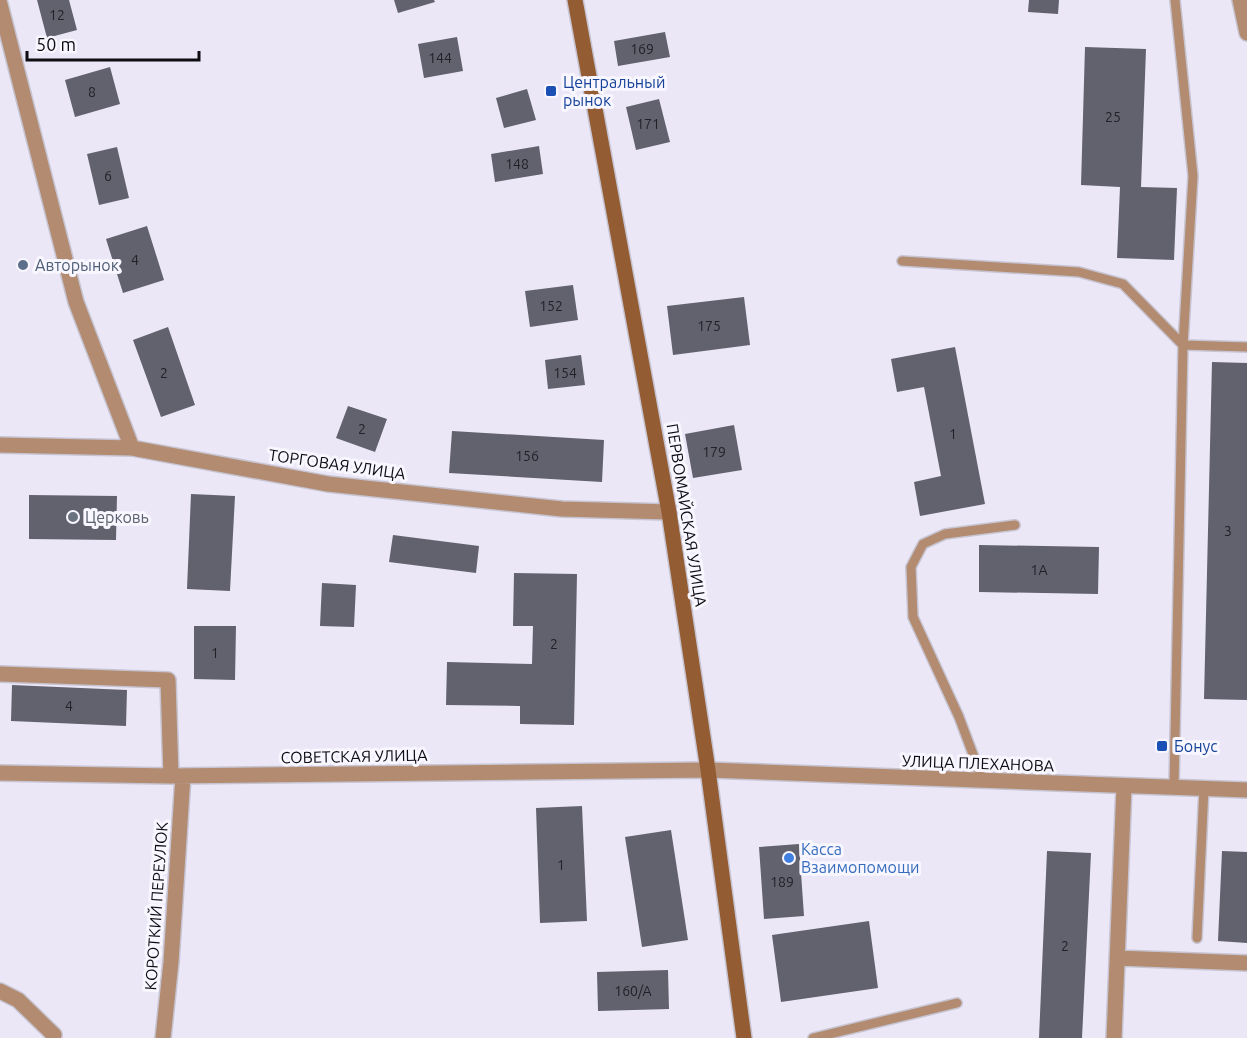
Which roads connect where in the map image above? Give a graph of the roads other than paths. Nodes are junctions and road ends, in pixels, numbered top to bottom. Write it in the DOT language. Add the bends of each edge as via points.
graph roads {
  1 [pos="575,0"];
  2 [pos="1175,0"];
  3 [pos="1240,0"];
  4 [pos="0,3"];
  5 [pos="1247,33"];
  6 [pos="902,261"];
  7 [pos="1183,345"];
  8 [pos="1247,347"];
  9 [pos="0,445"];
  10 [pos="132,448"];
  11 [pos="669,512"];
  12 [pos="1015,525"];
  13 [pos="1,674"];
  14 [pos="708,770"];
  15 [pos="0,773"];
  16 [pos="177,776"];
  17 [pos="983,781"];
  18 [pos="1124,786"];
  19 [pos="1174,787"];
  20 [pos="1204,788"];
  21 [pos="1247,790"];
  22 [pos="1197,938"];
  23 [pos="1117,958"];
  24 [pos="1247,963"];
  25 [pos="0,991"];
  26 [pos="957,1003"];
  27 [pos="53,1038"];
  28 [pos="163,1038"];
  29 [pos="744,1038"];
  30 [pos="813,1038"];
  31 [pos="1114,1038"];
  1 -- 11 [label="main road, ПЕРВОМАЙСКАЯ УЛИЦА"];
  2 -- 7 [label="lane" via="1192,176"];
  3 -- 5 [label="street"];
  4 -- 10 [label="street" via="76,302"];
  6 -- 7 [label="lane" via="1078,272 1123,284"];
  7 -- 8 [label="lane"];
  7 -- 19 [label="lane"];
  9 -- 10 [label="street, ТОРГОВАЯ УЛИЦА"];
  10 -- 11 [label="street, ТОРГОВАЯ УЛИЦА" via="328,484 562,509"];
  11 -- 14 [label="main road, ПЕРВОМАЙСКАЯ УЛИЦА"];
  12 -- 17 [label="lane" via="945,534 923,544 911,567 912,617 959,717"];
  13 -- 16 [label="street, КОРОТКИЙ ПЕРЕУЛОК" via="168,680"];
  14 -- 16 [label="street, СОВЕТСКАЯ УЛИЦА"];
  14 -- 17 [label="street, УЛИЦА ПЛЕХАНОВА"];
  14 -- 29 [label="main road, ПЕРВОМАЙСКАЯ УЛИЦА"];
  15 -- 16 [label="street, СОВЕТСКАЯ УЛИЦА"];
  16 -- 28 [label="street, КОРОТКИЙ ПЕРЕУЛОК" via="171,950"];
  17 -- 18 [label="street, УЛИЦА ПЛЕХАНОВА"];
  18 -- 19 [label="street, УЛИЦА ПЛЕХАНОВА"];
  18 -- 23 [label="street"];
  19 -- 20 [label="street, УЛИЦА ПЛЕХАНОВА"];
  20 -- 21 [label="street, УЛИЦА ПЛЕХАНОВА"];
  20 -- 22 [label="lane"];
  23 -- 24 [label="street"];
  23 -- 31 [label="street"];
  25 -- 27 [label="street" via="18,1000"];
  26 -- 30 [label="lane"];
}
